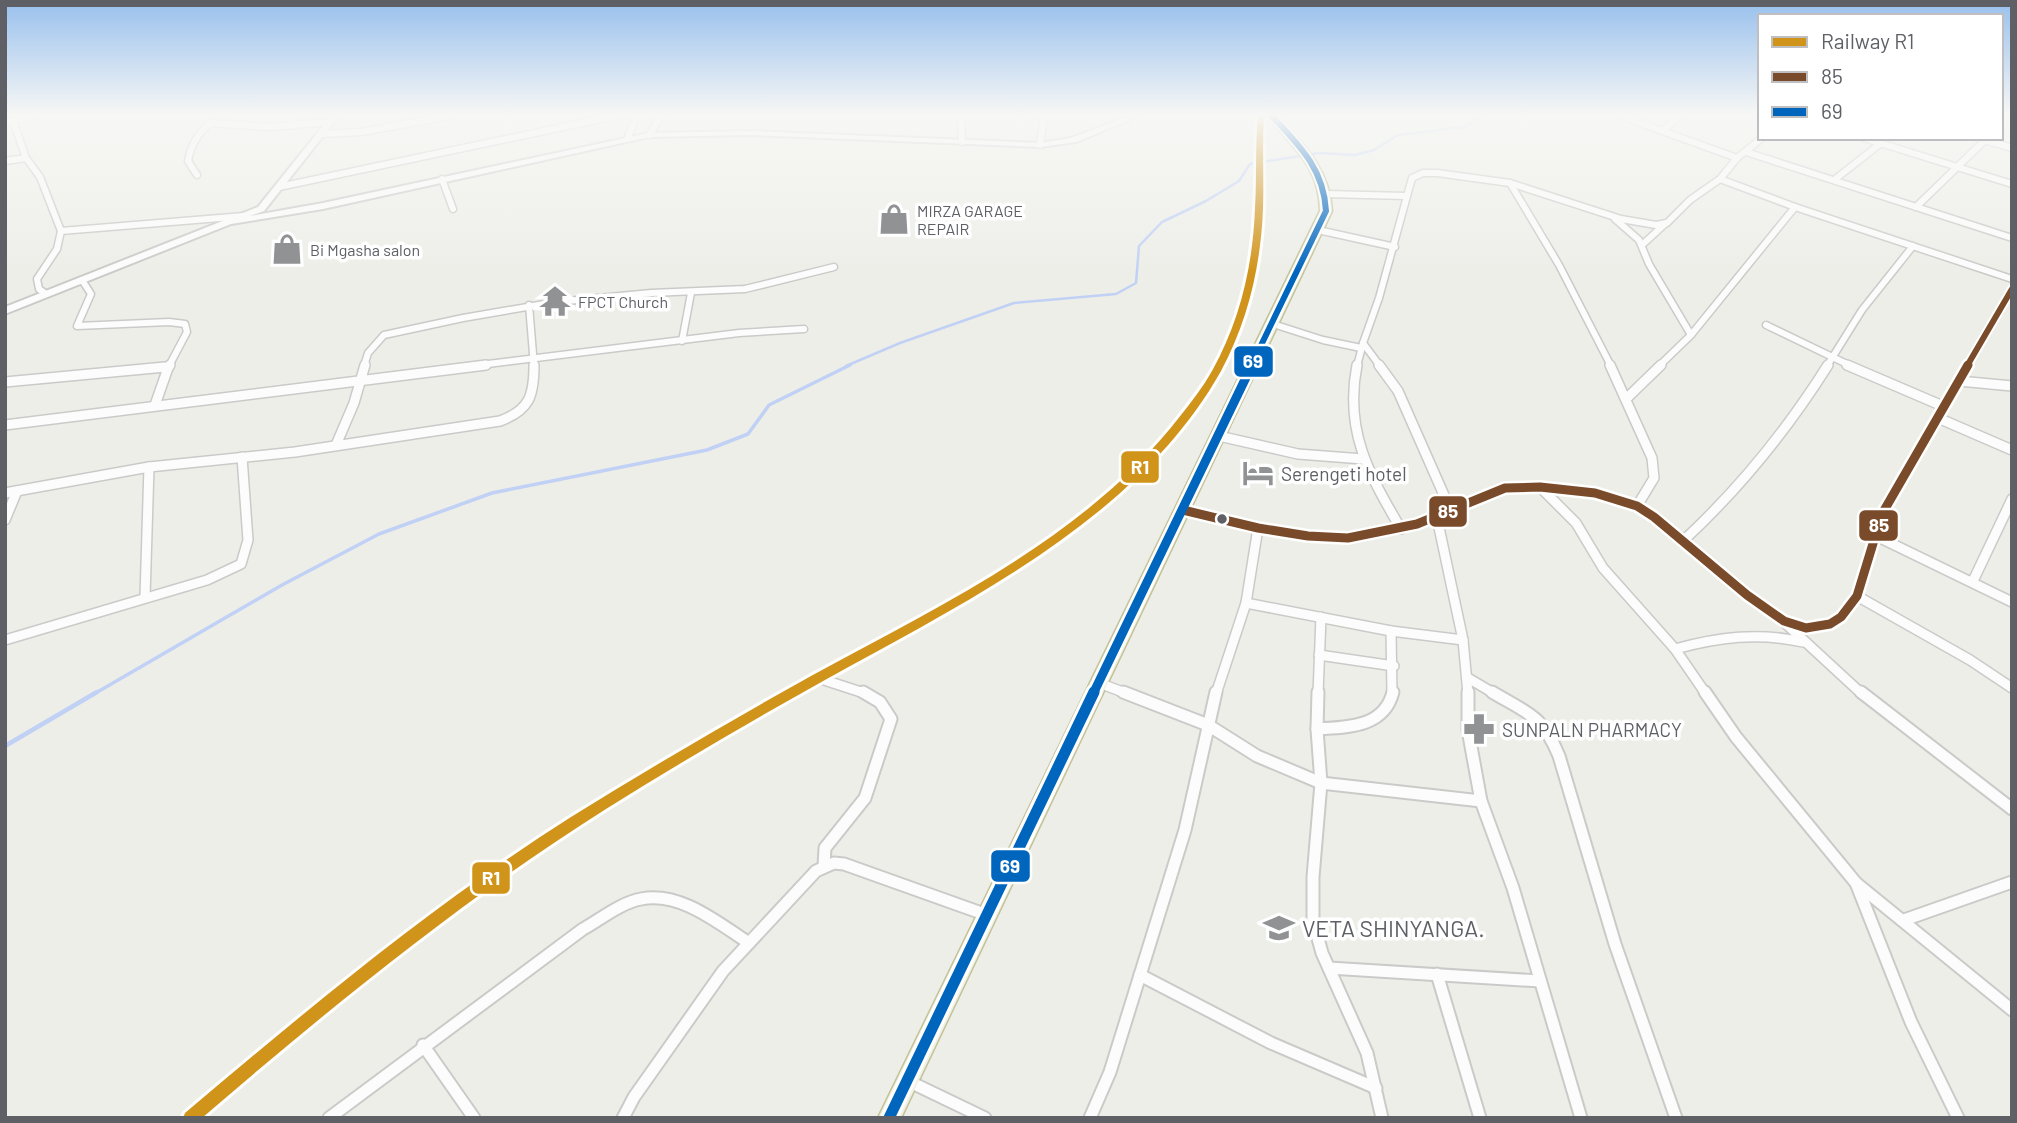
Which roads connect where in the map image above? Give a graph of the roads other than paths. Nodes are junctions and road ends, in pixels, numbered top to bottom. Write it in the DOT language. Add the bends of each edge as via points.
graph roads {
  1 [pos="34,168"];
  2 [pos="193,168"];
  3 [pos="294,168"];
  4 [pos="367,168"];
  5 [pos="489,168"];
  6 [pos="1317,168"];
  7 [pos="1729,168"];
  8 [pos="1798,168"];
  9 [pos="1849,168"];
  10 [pos="1956,168"];
  11 [pos="1962,168"];
  12 [pos="197,175"];
  13 [pos="442,179"];
  14 [pos="1720,179"];
  15 [pos="1834,180"];
  16 [pos="1510,183"];
  17 [pos="2012,184"];
  18 [pos="279,187"];
  19 [pos="1326,194"];
  20 [pos="1406,196"];
  21 [pos="1795,206"];
  22 [pos="1916,207"];
  23 [pos="261,209"];
  24 [pos="453,209"];
  25 [pos="279,214"];
  26 [pos="1610,215"];
  27 [pos="247,216"];
  28 [pos="234,222"];
  29 [pos="1667,223"];
  30 [pos="1318,230"];
  31 [pos="61,231"];
  32 [pos="2012,238"];
  33 [pos="1642,245"];
  34 [pos="1913,246"];
  35 [pos="1395,247"];
  36 [pos="834,267"];
  37 [pos="2012,279"];
  38 [pos="82,280"];
  39 [pos="2012,289"];
  40 [pos="691,293"];
  41 [pos="46,294"];
  42 [pos="529,306"];
  43 [pos="5,311"];
  44 [pos="1273,324"];
  45 [pos="1766,325"];
  46 [pos="804,329"];
  47 [pos="1691,335"];
  48 [pos="682,341"];
  49 [pos="1362,345"];
  50 [pos="532,358"];
  51 [pos="1832,358"];
  52 [pos="168,369"];
  53 [pos="361,381"];
  54 [pos="1959,381"];
  55 [pos="5,382"];
  56 [pos="2012,386"];
  57 [pos="1627,398"];
  58 [pos="155,405"];
  59 [pos="1945,407"];
  60 [pos="1938,418"];
  61 [pos="5,425"];
  62 [pos="1219,436"];
  63 [pos="336,445"];
  64 [pos="2012,450"];
  65 [pos="242,457"];
  66 [pos="1363,458"];
  67 [pos="149,467"];
  68 [pos="1540,487"];
  69 [pos="17,491"];
  70 [pos="5,493"];
  71 [pos="2012,499"];
  72 [pos="1637,506"];
  73 [pos="1182,510"];
  74 [pos="1451,511"];
  75 [pos="1437,517"];
  76 [pos="5,520"];
  77 [pos="1258,528"];
  78 [pos="1401,529"];
  79 [pos="1874,535"];
  80 [pos="1683,541"];
  81 [pos="1973,581"];
  82 [pos="1857,596"];
  83 [pos="145,597"];
  84 [pos="2012,602"];
  85 [pos="1246,603"];
  86 [pos="1321,617"];
  87 [pos="1784,621"];
  88 [pos="1391,631"];
  89 [pos="5,640"];
  90 [pos="1464,640"];
  91 [pos="1805,643"];
  92 [pos="1675,649"];
  93 [pos="1318,655"];
  94 [pos="1394,666"];
  95 [pos="818,678"];
  96 [pos="1468,678"];
  97 [pos="1099,683"];
  98 [pos="2012,688"];
  99 [pos="1208,725"];
  100 [pos="1317,729"];
  101 [pos="1321,783"];
  102 [pos="1481,801"];
  103 [pos="2012,809"];
  104 [pos="824,866"];
  105 [pos="2012,882"];
  106 [pos="1856,883"];
  107 [pos="987,915"];
  108 [pos="1904,920"];
  109 [pos="749,943"];
  110 [pos="1329,968"];
  111 [pos="1437,974"];
  112 [pos="1140,975"];
  113 [pos="1540,981"];
  114 [pos="2012,1010"];
  115 [pos="424,1045"];
  116 [pos="907,1080"];
  117 [pos="1376,1088"];
  118 [pos="330,1118"];
  119 [pos="474,1118"];
  120 [pos="623,1118"];
  121 [pos="889,1118"];
  122 [pos="985,1118"];
  123 [pos="1090,1118"];
  124 [pos="1382,1118"];
  125 [pos="1479,1118"];
  126 [pos="1581,1118"];
  127 [pos="1676,1118"];
  128 [pos="1958,1118"];
  1 -- 31 [label="street"];
  2 -- 12 [label="street"];
  3 -- 18 [label="street"];
  4 -- 18 [label="street"];
  5 -- 13 [label="street"];
  6 -- 19 [label="highway"];
  7 -- 14 [label="street"];
  8 -- 15 [label="street"];
  9 -- 15 [label="street"];
  10 -- 22 [label="street"];
  11 -- 17 [label="street"];
  13 -- 24 [label="street"];
  13 -- 25 [label="street"];
  14 -- 21 [label="street"];
  14 -- 29 [label="street"];
  15 -- 22 [label="street"];
  16 -- 20 [label="street" via="1423,173 1412,178"];
  16 -- 26 [label="street"];
  16 -- 57 [label="street" via="1559,265"];
  18 -- 23 [label="street"];
  19 -- 20 [label="street"];
  19 -- 30 [label="highway" via="1326,211"];
  20 -- 35 [label="street"];
  21 -- 34 [label="street"];
  21 -- 47 [label="street"];
  22 -- 32 [label="street"];
  23 -- 25 [label="street"];
  23 -- 27 [label="street"];
  25 -- 28 [label="street"];
  26 -- 29 [label="street" via="1646,224"];
  26 -- 33 [label="street"];
  27 -- 28 [label="street"];
  27 -- 31 [label="street"];
  28 -- 38 [label="street"];
  29 -- 33 [label="street"];
  30 -- 35 [label="street"];
  30 -- 44 [label="highway"];
  31 -- 41 [label="street" via="57,249 37,279"];
  33 -- 47 [label="street"];
  34 -- 37 [label="street"];
  34 -- 51 [label="street" via="1862,310"];
  35 -- 49 [label="street"];
  36 -- 40 [label="street" via="764,285"];
  38 -- 41 [label="street"];
  38 -- 52 [label="street" via="91,294 76,326 187,325"];
  39 -- 54 [label="street"];
  40 -- 42 [label="street" via="627,294"];
  40 -- 48 [label="street"];
  41 -- 43 [label="street"];
  42 -- 50 [label="street"];
  42 -- 53 [label="street" via="384,335 368,353"];
  44 -- 49 [label="street" via="1323,340"];
  44 -- 62 [label="highway"];
  45 -- 51 [label="street"];
  46 -- 48 [label="street"];
  47 -- 57 [label="street"];
  48 -- 50 [label="street"];
  49 -- 66 [label="street" via="1354,379 1357,441"];
  49 -- 74 [label="street" via="1398,391"];
  50 -- 53 [label="street"];
  50 -- 63 [label="street" via="530,396 515,416"];
  51 -- 59 [label="street"];
  51 -- 80 [label="street" via="1755,467"];
  52 -- 55 [label="street"];
  52 -- 58 [label="street"];
  53 -- 58 [label="street"];
  53 -- 63 [label="street"];
  54 -- 56 [label="street"];
  54 -- 59 [label="street"];
  57 -- 72 [label="street" via="1654,469 1654,478"];
  58 -- 61 [label="street"];
  59 -- 60 [label="street"];
  60 -- 64 [label="street"];
  60 -- 79 [label="street" via="1901,477"];
  62 -- 66 [label="street" via="1298,454"];
  62 -- 73 [label="highway"];
  63 -- 65 [label="street"];
  65 -- 67 [label="street"];
  65 -- 83 [label="street" via="247,547 241,564 207,580"];
  66 -- 78 [label="street"];
  67 -- 69 [label="street"];
  67 -- 83 [label="street"];
  68 -- 72 [label="street" via="1595,494"];
  68 -- 74 [label="street" via="1494,491"];
  68 -- 92 [label="street" via="1572,518 1602,568"];
  69 -- 70 [label="street"];
  69 -- 76 [label="street"];
  71 -- 81 [label="street"];
  72 -- 80 [label="street"];
  73 -- 77 [label="street"];
  73 -- 97 [label="highway"];
  74 -- 75 [label="street"];
  75 -- 78 [label="street"];
  75 -- 90 [label="street"];
  77 -- 78 [label="street" via="1332,538"];
  77 -- 85 [label="street"];
  79 -- 81 [label="street"];
  79 -- 82 [label="street"];
  80 -- 87 [label="street"];
  81 -- 84 [label="street"];
  82 -- 87 [label="street" via="1830,624 1806,628"];
  82 -- 98 [label="street"];
  83 -- 89 [label="street"];
  85 -- 86 [label="street"];
  85 -- 99 [label="street"];
  86 -- 88 [label="street"];
  86 -- 93 [label="street"];
  87 -- 91 [label="street"];
  88 -- 90 [label="street"];
  88 -- 94 [label="street"];
  90 -- 96 [label="street"];
  91 -- 92 [label="street" via="1779,636 1732,634"];
  91 -- 103 [label="street" via="1871,702"];
  92 -- 106 [label="street" via="1737,737"];
  93 -- 94 [label="street"];
  93 -- 100 [label="street"];
  94 -- 100 [label="street" via="1390,706 1383,715 1365,726"];
  95 -- 104 [label="street" via="865,693 883,705 891,719 865,798 825,848"];
  96 -- 102 [label="street" via="1468,730"];
  96 -- 127 [label="street" via="1549,731 1615,944"];
  97 -- 99 [label="street"];
  97 -- 107 [label="highway"];
  99 -- 101 [label="street" via="1257,756"];
  99 -- 112 [label="street" via="1185,830"];
  100 -- 101 [label="street"];
  101 -- 102 [label="street"];
  101 -- 110 [label="street" via="1313,920"];
  102 -- 113 [label="street"];
  104 -- 107 [label="street" via="844,864"];
  104 -- 109 [label="street"];
  105 -- 108 [label="street"];
  106 -- 108 [label="street"];
  106 -- 128 [label="street" via="1911,1022"];
  107 -- 116 [label="highway"];
  108 -- 114 [label="street"];
  109 -- 115 [label="street" via="681,904 642,899 583,929"];
  109 -- 120 [label="street" via="695,1008"];
  110 -- 111 [label="street"];
  110 -- 117 [label="street" via="1367,1054"];
  111 -- 113 [label="street"];
  111 -- 125 [label="street"];
  112 -- 117 [label="street" via="1270,1043"];
  112 -- 123 [label="street" via="1110,1072"];
  113 -- 126 [label="street"];
  115 -- 118 [label="street"];
  115 -- 119 [label="street"];
  116 -- 121 [label="highway"];
  116 -- 122 [label="street"];
  117 -- 124 [label="street"];
}
